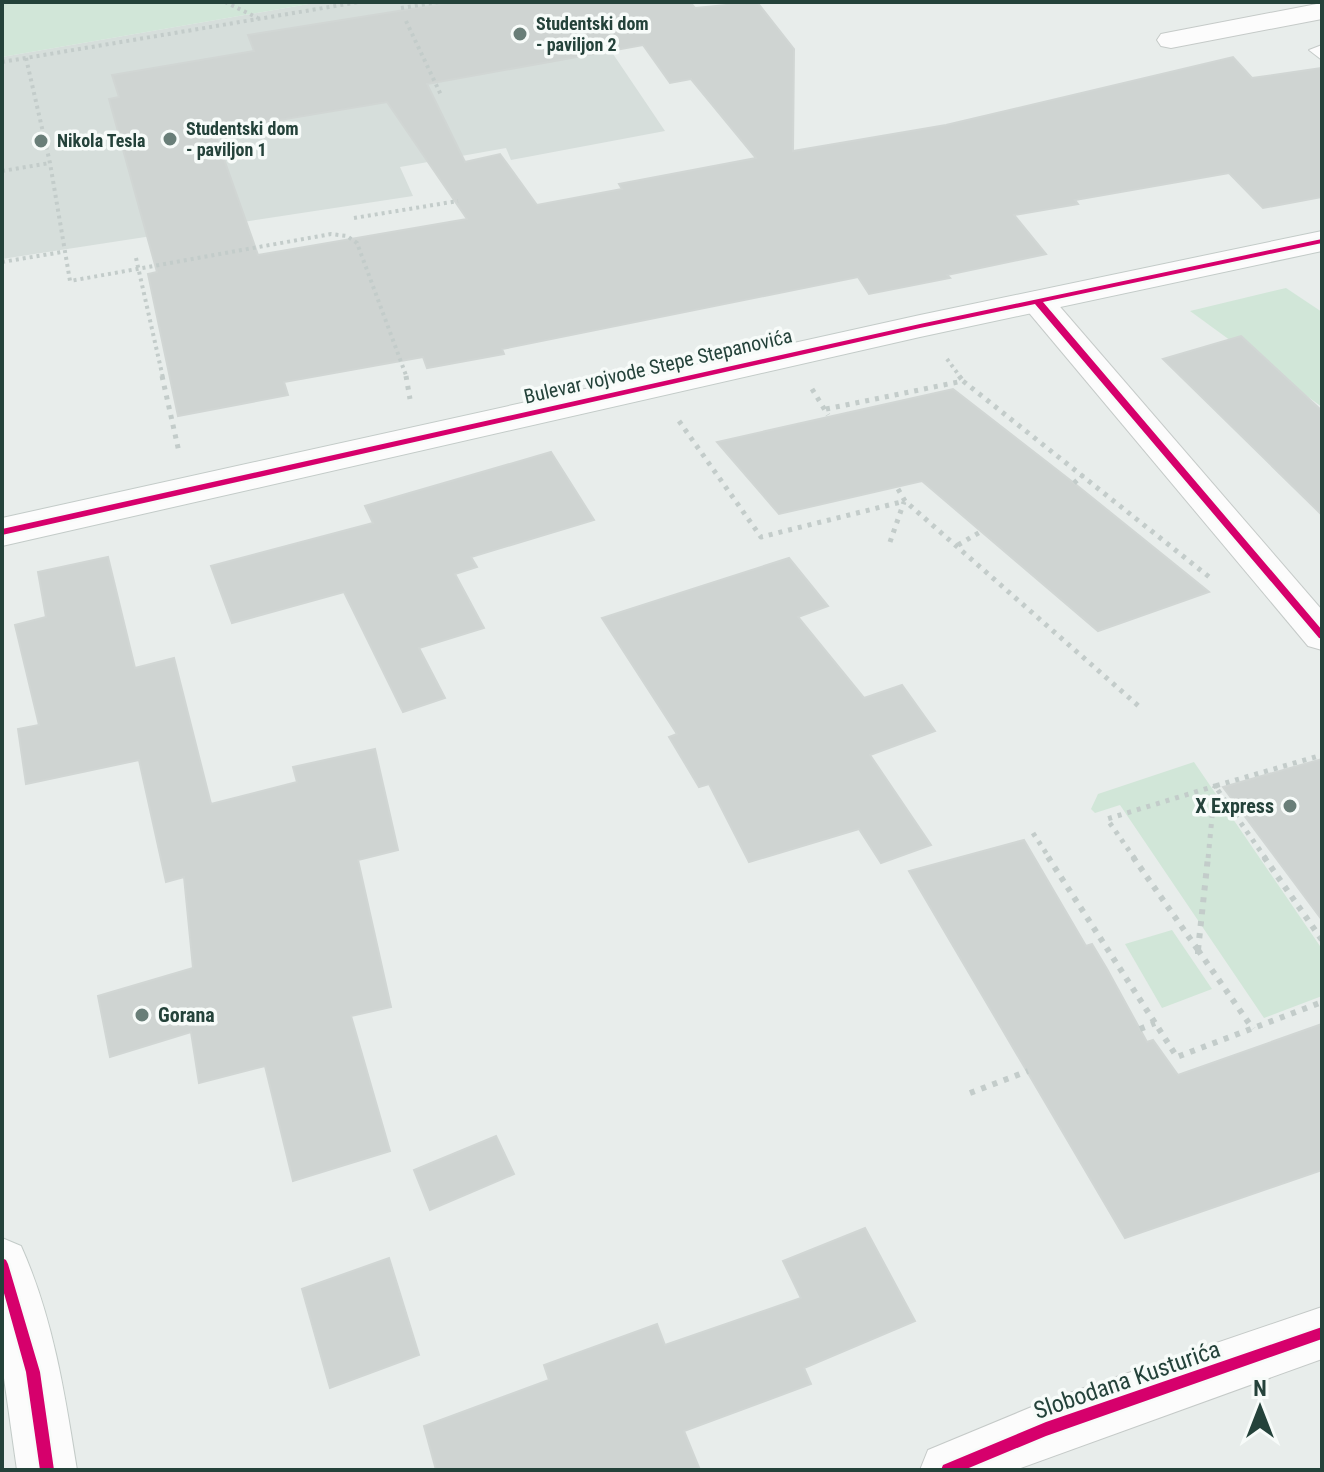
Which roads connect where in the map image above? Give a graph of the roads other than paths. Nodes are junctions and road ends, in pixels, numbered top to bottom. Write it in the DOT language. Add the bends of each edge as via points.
graph roads {
  1 [pos="1322,11"];
  2 [pos="1171,40"];
  3 [pos="1322,49"];
  4 [pos="1322,56"];
  5 [pos="1322,241"];
  6 [pos="1037,301"];
  7 [pos="2,532"];
  8 [pos="1322,636"];
  9 [pos="2,1264"];
  10 [pos="1322,1333"];
  11 [pos="47,1470"];
  12 [pos="948,1470"];
  1 -- 2 [label="street"];
  3 -- 4 [label="lane" via="1316,50"];
  5 -- 6 [label="street, Bulevar vojvode Stepe Stepanovića"];
  6 -- 7 [label="street, Bulevar vojvode Stepe Stepanovića"];
  6 -- 8 [label="street"];
  9 -- 11 [label="street" via="33,1372"];
  10 -- 12 [label="street, Slobodana Kusturića" via="1046,1429"];
}
